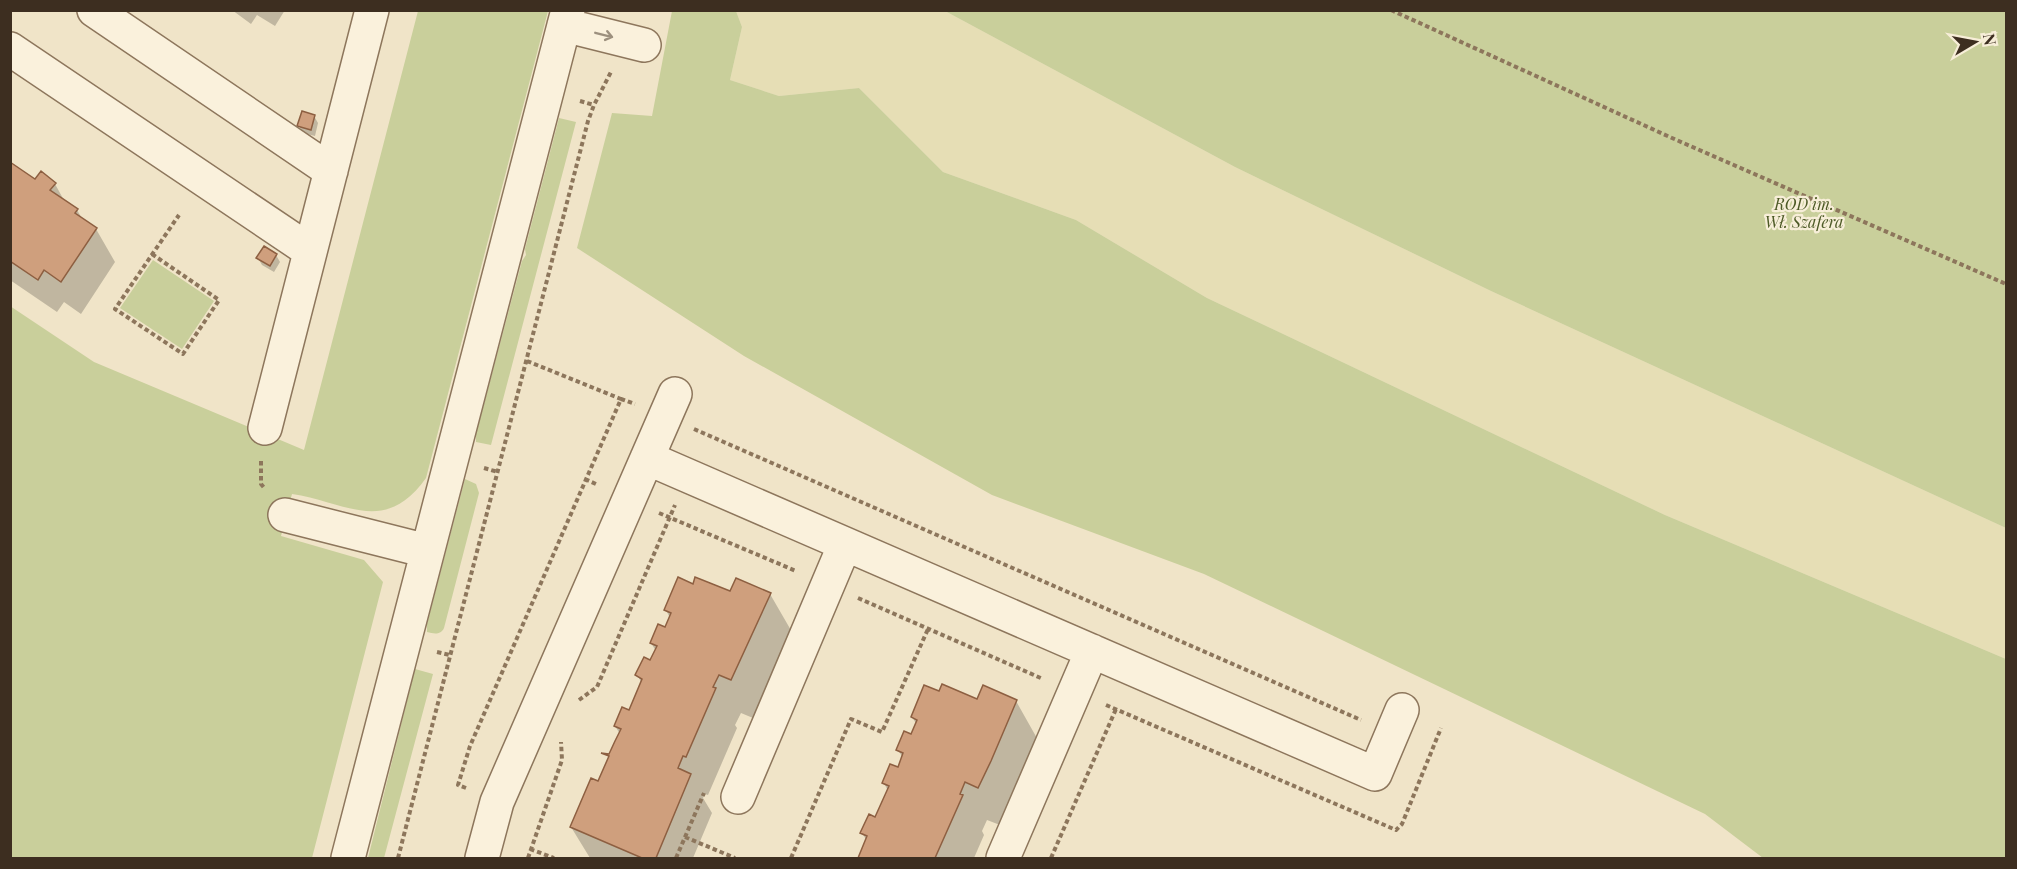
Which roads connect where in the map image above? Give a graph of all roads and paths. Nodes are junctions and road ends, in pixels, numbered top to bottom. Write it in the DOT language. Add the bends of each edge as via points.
graph roads {
  1 [pos="94,10"];
  2 [pos="372,10"];
  3 [pos="1390,10"];
  4 [pos="566,18"];
  5 [pos="644,45"];
  6 [pos="10,49"];
  7 [pos="614,65"];
  8 [pos="331,171"];
  9 [pos="179,214"];
  10 [pos="310,251"];
  11 [pos="152,255"];
  12 [pos="2007,284"];
  13 [pos="527,361"];
  14 [pos="675,393"];
  15 [pos="621,399"];
  16 [pos="265,428"];
  17 [pos="647,458"];
  18 [pos="285,515"];
  19 [pos="670,518"];
  20 [pos="845,544"];
  21 [pos="427,551"];
  22 [pos="928,629"];
  23 [pos="1092,651"];
  24 [pos="578,701"];
  25 [pos="1116,709"];
  26 [pos="1402,710"];
  27 [pos="561,741"];
  28 [pos="703,793"];
  29 [pos="738,797"];
  30 [pos="685,837"];
  31 [pos="530,849"];
  32 [pos="348,858"];
  33 [pos="398,858"];
  34 [pos="482,858"];
  35 [pos="528,858"];
  36 [pos="554,858"];
  37 [pos="676,858"];
  38 [pos="735,858"];
  39 [pos="790,858"];
  40 [pos="1003,858"];
  41 [pos="1051,858"];
  1 -- 8 [label="street"];
  2 -- 8 [label="street"];
  3 -- 12 [label="path"];
  4 -- 5 [label="street, one-way"];
  4 -- 21 [label="street"];
  6 -- 10 [label="street"];
  7 -- 13 [label="path" via="588,121"];
  8 -- 10 [label="street"];
  9 -- 11 [label="path"];
  10 -- 16 [label="street"];
  11 -- 11 [label="path" via="115,309 183,354 219,300"];
  13 -- 15 [label="path"];
  13 -- 33 [label="path"];
  14 -- 17 [label="street"];
  16 -- 18 [label="path" via="260,451 261,484"];
  17 -- 20 [label="street"];
  17 -- 34 [label="street" via="497,802"];
  18 -- 21 [label="street"];
  19 -- 24 [label="path" via="597,687"];
  20 -- 23 [label="street"];
  20 -- 29 [label="street"];
  21 -- 32 [label="street"];
  22 -- 39 [label="path" via="882,732 851,719"];
  23 -- 26 [label="street" via="1375,774"];
  23 -- 40 [label="street"];
  25 -- 41 [label="path"];
  27 -- 31 [label="path" via="562,760"];
  28 -- 30 [label="path"];
  30 -- 37 [label="path"];
  30 -- 38 [label="path"];
  31 -- 35 [label="path"];
  31 -- 36 [label="path"];
}
